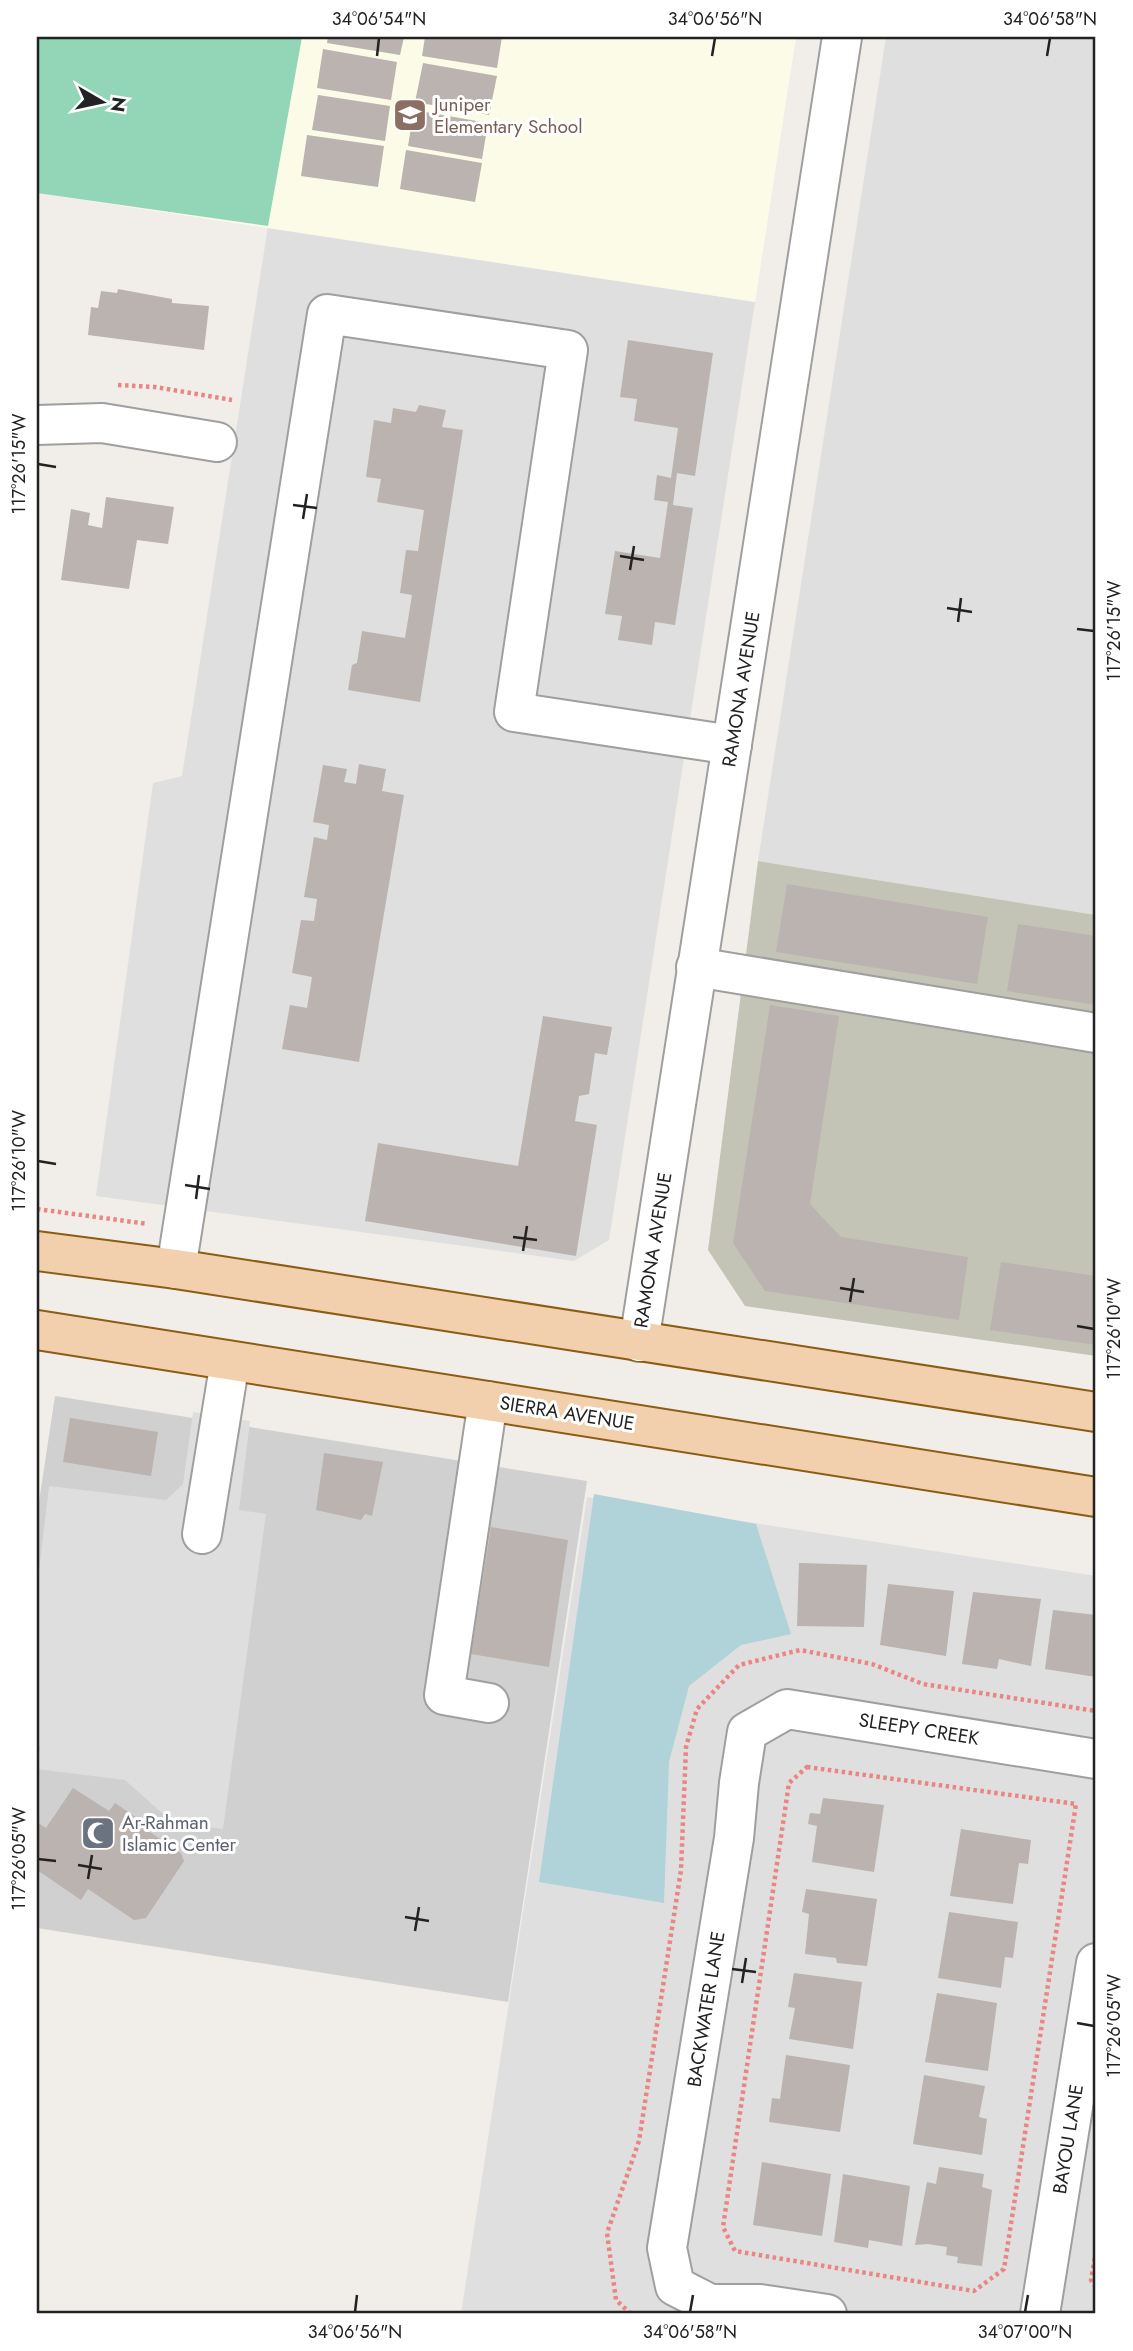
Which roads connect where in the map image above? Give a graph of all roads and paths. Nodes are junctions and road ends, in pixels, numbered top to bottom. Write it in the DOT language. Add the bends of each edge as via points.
graph roads {
  1 [pos="842,37"];
  2 [pos="37,425"];
  3 [pos="216,442"];
  4 [pos="732,745"];
  5 [pos="696,967"];
  6 [pos="1096,1033"];
  7 [pos="37,1209"];
  8 [pos="183,1229"];
  9 [pos="37,1251"];
  10 [pos="176,1269"];
  11 [pos="37,1330"];
  12 [pos="639,1342"];
  13 [pos="230,1361"];
  14 [pos="488,1401"];
  15 [pos="1096,1412"];
  16 [pos="1096,1497"];
  17 [pos="202,1534"];
  18 [pos="489,1703"];
  19 [pos="747,1732"];
  20 [pos="686,1748"];
  21 [pos="1096,1759"];
  22 [pos="1076,1804"];
  23 [pos="1096,1963"];
  24 [pos="1096,2251"];
  25 [pos="1096,2288"];
  26 [pos="631,2314"];
  27 [pos="827,2314"];
  28 [pos="1040,2314"];
  1 -- 4 [label="street, RAMONA AVENUE"];
  2 -- 3 [label="street" via="102,423"];
  4 -- 5 [label="street, RAMONA AVENUE"];
  4 -- 8 [label="street" via="514,712 568,350 327,314"];
  5 -- 6 [label="street"];
  5 -- 12 [label="street, RAMONA AVENUE"];
  7 -- 8 [label="path"];
  8 -- 10 [label="street"];
  9 -- 10 [label="main road"];
  10 -- 12 [label="main road"];
  11 -- 13 [label="main road, SIERRA AVENUE"];
  12 -- 15 [label="main road"];
  13 -- 14 [label="main road, SIERRA AVENUE"];
  13 -- 17 [label="street"];
  14 -- 16 [label="main road, SIERRA AVENUE"];
  14 -- 18 [label="street" via="444,1695"];
  19 -- 21 [label="street, SLEEPY CREEK" via="787,1709"];
  19 -- 27 [label="street, BACKWATER LANE" via="667,2248 675,2287 710,2304 760,2304"];
  20 -- 26 [label="path" via="681,1870 639,2141 607,2232 616,2300"];
  22 -- 22 [label="path" via="1004,2269 974,2291 735,2251 723,2227 789,1783 807,1767"];
  23 -- 28 [label="street, BAYOU LANE"];
  24 -- 25 [label="path" via="1091,2280"];
}
